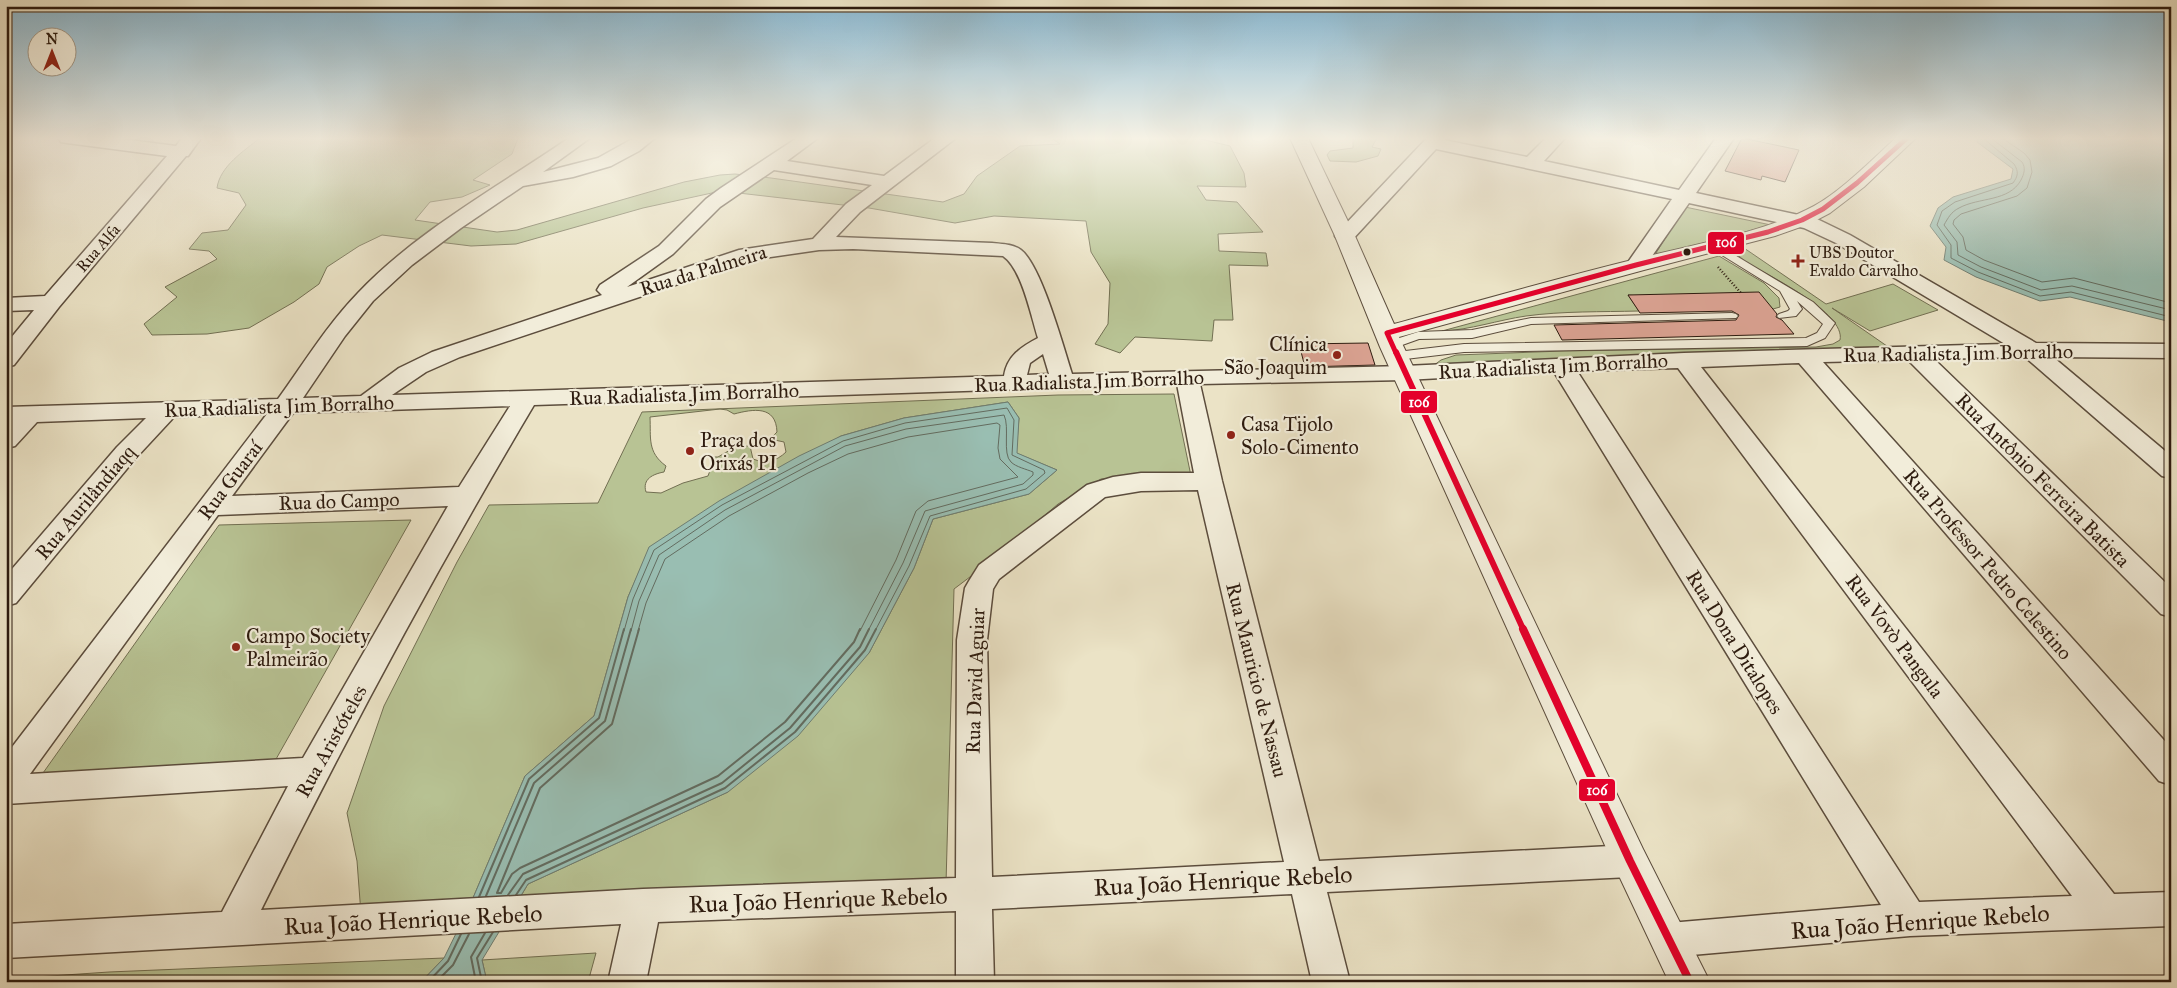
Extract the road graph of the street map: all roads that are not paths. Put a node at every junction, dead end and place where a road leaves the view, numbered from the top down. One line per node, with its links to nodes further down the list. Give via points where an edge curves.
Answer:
1 (153, 184): 19 (street, Rua Alfa)
2 (514, 184): 39 (street, Rua Guaraí, via 464,216 381,281 349,315)
3 (740, 184): 21 (street, via 714,203 666,250)
4 (869, 184): 11 (street)
5 (885, 184): 11 (street)
6 (1320, 184): 14 (street)
7 (1394, 184): 14 (street)
8 (1627, 184): 12 (street)
9 (1692, 184): 12 (street)
10 (1856, 184): 13 (street, via 1823,209)
11 (882, 186): 15 (street, via 853,208)
12 (1683, 196): 13 (street); 17 (street)
13 (1802, 220): 16 (street); 26 (street, via 1843,239)
14 (1345, 236): 25 (street)
15 (819, 244): 21 (street, Rua da Palmeira, via 746,254); 24 (street, Rua da Palmeira, via 1009,251 1022,262 1028,275)
16 (1707, 247): 17 (street); 18 (lane)
17 (1636, 265): 25 (street)
18 (1781, 287): 23 (lane, via 1796,309 1792,314); 25 (lane, via 1821,314 1828,323 1826,332 1807,342 1464,348)
19 (51, 302): 20 (street); 30 (street, Rua Alfa)
20 (6, 305)
21 (573, 311): 38 (street, Rua da Palmeira, via 424,363 393,381)
22 (1732, 316): 25 (lane, via 1531,321)
23 (1783, 316)
24 (1050, 341): 35 (street, Rua da Palmeira); 36 (street, via 1020,360 1015,369)
25 (1403, 345): 32 (street, Rua Radialista Jim Borralho); 34 (street, Rua Radialista Jim Borralho); 53 (street)
26 (2031, 350): 27 (street, Rua Radialista Jim Borralho); 28 (street, Rua Radialista Jim Borralho); 43 (street)
27 (2161, 352): 33 (street)
28 (1915, 354): 29 (street, Rua Radialista Jim Borralho); 48 (street, Rua Antônio Ferreira Batista)
29 (1805, 356): 31 (street, Rua Radialista Jim Borralho); 50 (street, Rua Professor Pedro Celestino)
30 (6, 360)
31 (1684, 360): 32 (street, Rua Radialista Jim Borralho); 58 (street, Rua Vovò Pangula)
32 (1561, 365): 59 (street, Rua Dona Ditalopes)
33 (2171, 367)
34 (1187, 378): 35 (street, Rua Radialista Jim Borralho); 44 (street, Rua Mauricio de Nassau)
35 (1063, 381): 36 (street, Rua Radialista Jim Borralho)
36 (1015, 383): 37 (street, Rua Radialista Jim Borralho)
37 (526, 399): 38 (street, Rua Radialista Jim Borralho); 45 (street, Rua Aristóteles)
38 (368, 403): 39 (street, Rua Radialista Jim Borralho)
39 (286, 406): 40 (street, Rua Radialista Jim Borralho); 46 (street, Rua Guaraí)
40 (166, 410): 41 (street, Rua Radialista Jim Borralho); 47 (street, Rua Aurilândiaqq)
41 (18, 414): 42 (street)
42 (6, 440)
43 (2171, 470)
44 (1209, 482): 54 (street, Rua Mauricio de Nassau); 55 (street, Rua David Aguiar, via 1141,482 1096,491 989,572 979,588 972,640)
45 (467, 496): 46 (street, Rua do Campo); 49 (street, Rua Aristóteles)
46 (210, 506): 51 (street, Rua Guaraí)
47 (6, 596)
48 (2171, 606)
49 (313, 771): 52 (street); 60 (street, Rua Aristóteles)
50 (2171, 771)
51 (6, 781)
52 (6, 790)
53 (1630, 860): 54 (street, Rua João Henrique Rebelo); 61 (street)
54 (1305, 877): 55 (street, Rua João Henrique Rebelo); 65 (street, Rua Mauricio de Nassau)
55 (973, 894): 56 (street, Rua João Henrique Rebelo); 64 (street, Rua David Aguiar)
56 (643, 906): 60 (street, Rua João Henrique Rebelo); 63 (street)
57 (2171, 909): 58 (street, Rua João Henrique Rebelo)
58 (2106, 912): 59 (street, Rua João Henrique Rebelo)
59 (1910, 919): 61 (street, Rua João Henrique Rebelo)
60 (232, 930): 62 (street, Rua João Henrique Rebelo)
61 (1669, 940): 66 (street)
62 (6, 941)
63 (627, 982)
64 (975, 982)
65 (1331, 982)
66 (1690, 982)

